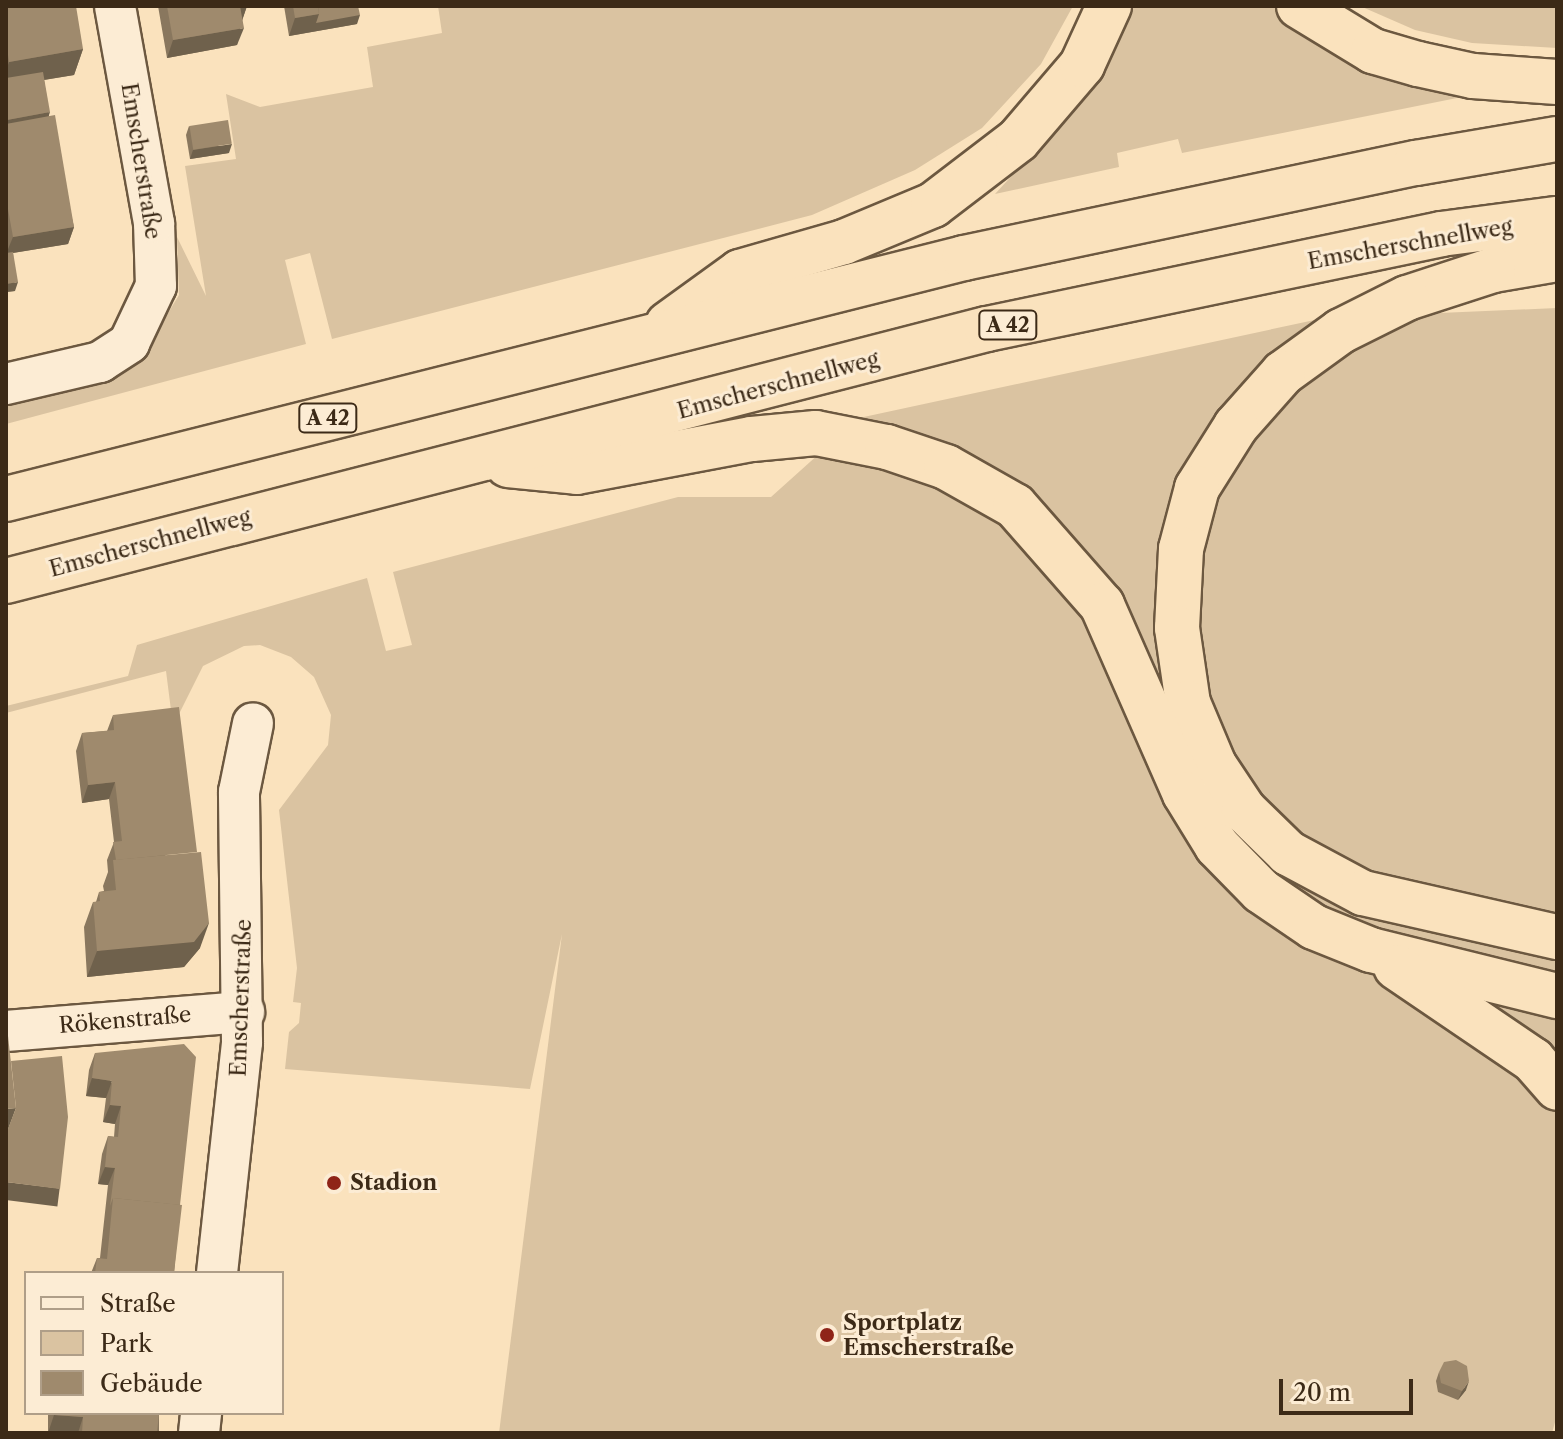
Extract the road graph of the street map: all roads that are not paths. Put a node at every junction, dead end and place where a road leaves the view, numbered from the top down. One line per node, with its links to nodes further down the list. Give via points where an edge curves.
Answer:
1 (115, 6): 9 (street, Emscherstraße, via 154,223 156,286 129,343 100,362)
2 (1109, 6): 8 (highway, via 1082,65 1018,140 933,205 844,242 740,272)
3 (1299, 6): 4 (highway, via 1373,51 1473,76)
4 (1557, 82)
5 (1557, 139): 8 (highway, A 42, via 1416,163 964,258)
6 (1557, 219): 10 (highway, Emscherschnellweg / A 42, via 1441,234 987,329 580,437)
7 (1557, 259): 15 (highway, via 1493,270 1407,298 1341,331 1283,373 1236,426 1197,488 1181,549 1177,628 1188,703 1214,765 1244,810 1288,853 1363,893)
8 (649, 338): 11 (highway, A 42)
9 (6, 384)
10 (465, 461): 12 (highway, Emscherschnellweg / A 42); 17 (highway, via 577,472 752,439 816,433 887,447 946,467 1015,506 1102,605 1185,794 1217,846 1261,891 1314,927)
11 (6, 499)
12 (6, 581)
13 (253, 723): 19 (street, Emscherstraße, via 239,792)
14 (1557, 909): 15 (highway)
15 (1501, 925): 16 (highway)
16 (1557, 937)
17 (1371, 950): 18 (highway); 21 (highway, via 1533,1060)
18 (1557, 996)
19 (244, 1012): 20 (street, Rökenstraße); 22 (street, Emscherstraße)
20 (6, 1031)
21 (1557, 1088)
22 (217, 1271)

